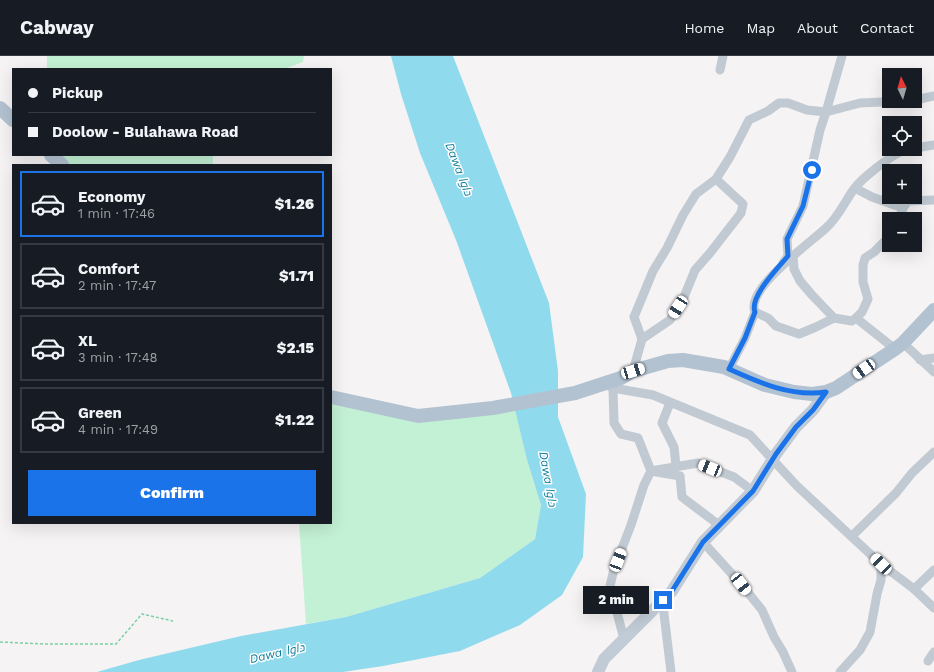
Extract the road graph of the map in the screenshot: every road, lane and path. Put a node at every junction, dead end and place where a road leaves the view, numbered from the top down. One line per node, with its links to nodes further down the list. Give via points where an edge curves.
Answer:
1 (723, 56): 3 (street)
2 (842, 56): 8 (street)
3 (720, 70)
4 (934, 96): 5 (street)
5 (922, 99)
6 (882, 102): 8 (street, via 860,103)
7 (0, 108): 9 (main road)
8 (826, 112): 15 (street, via 778,103 749,120); 22 (street, via 803,206 787,239 788,256)
9 (12, 119)
10 (934, 145): 11 (street)
11 (922, 147)
12 (52, 156): 14 (main road)
13 (894, 156): 16 (street, via 865,177)
14 (61, 164)
15 (716, 179): 27 (street, via 696,194 653,271 634,317); 27 (street, via 743,204 741,213 696,270 670,320)
16 (855, 188): 18 (street); 21 (street, via 827,228)
17 (934, 200): 18 (street, via 908,201)
18 (903, 208): 19 (street)
19 (902, 212)
20 (882, 244): 26 (street, via 864,258 863,282 868,299)
21 (793, 256): 22 (street); 25 (street, via 794,269 800,281)
22 (776, 271): 24 (street, via 757,295 753,308)
23 (934, 310): 28 (main road)
24 (755, 312): 25 (street, via 768,318 776,326 799,334); 31 (street)
25 (834, 318): 26 (street, via 852,321)
26 (856, 318): 28 (street)
27 (642, 339): 32 (street)
28 (899, 346): 30 (street); 35 (main road)
29 (934, 358): 30 (street)
30 (920, 360): 33 (street)
31 (729, 369): 32 (main road, via 676,360); 35 (main road, via 765,385 794,392)
32 (633, 371): 34 (main road)
33 (934, 372)
34 (608, 386): 36 (main road, via 493,408 418,416); 37 (street, via 653,395); 41 (street, via 614,423 621,434 638,438)
35 (826, 392): 39 (main road)
36 (332, 397)
37 (670, 403): 39 (street, via 750,435); 40 (street, via 662,423 674,447)
38 (934, 452): 44 (street)
39 (773, 459): 42 (main road); 44 (street, via 797,486)
40 (676, 466): 41 (street); 42 (street, via 698,463 734,477)
41 (651, 471): 43 (street, via 680,476 682,497); 52 (street, via 614,568 610,586)
42 (753, 491): 43 (main road)
43 (719, 525): 45 (main road)
44 (852, 536): 46 (street)
45 (703, 542): 49 (main road); 58 (street, via 762,610)
46 (881, 564): 48 (street); 59 (street, via 870,632 860,650)
47 (934, 570): 48 (street)
48 (914, 589): 50 (street)
49 (672, 591): 52 (main road); 57 (street, via 664,614)
50 (934, 608)
51 (173, 621): 53 (path, via 142,614 116,644)
52 (624, 639): 56 (main road, via 604,659)
53 (0, 642)
54 (934, 652): 55 (street)
55 (928, 661)
56 (598, 672)
57 (672, 672)
58 (792, 672)
59 (840, 672)

